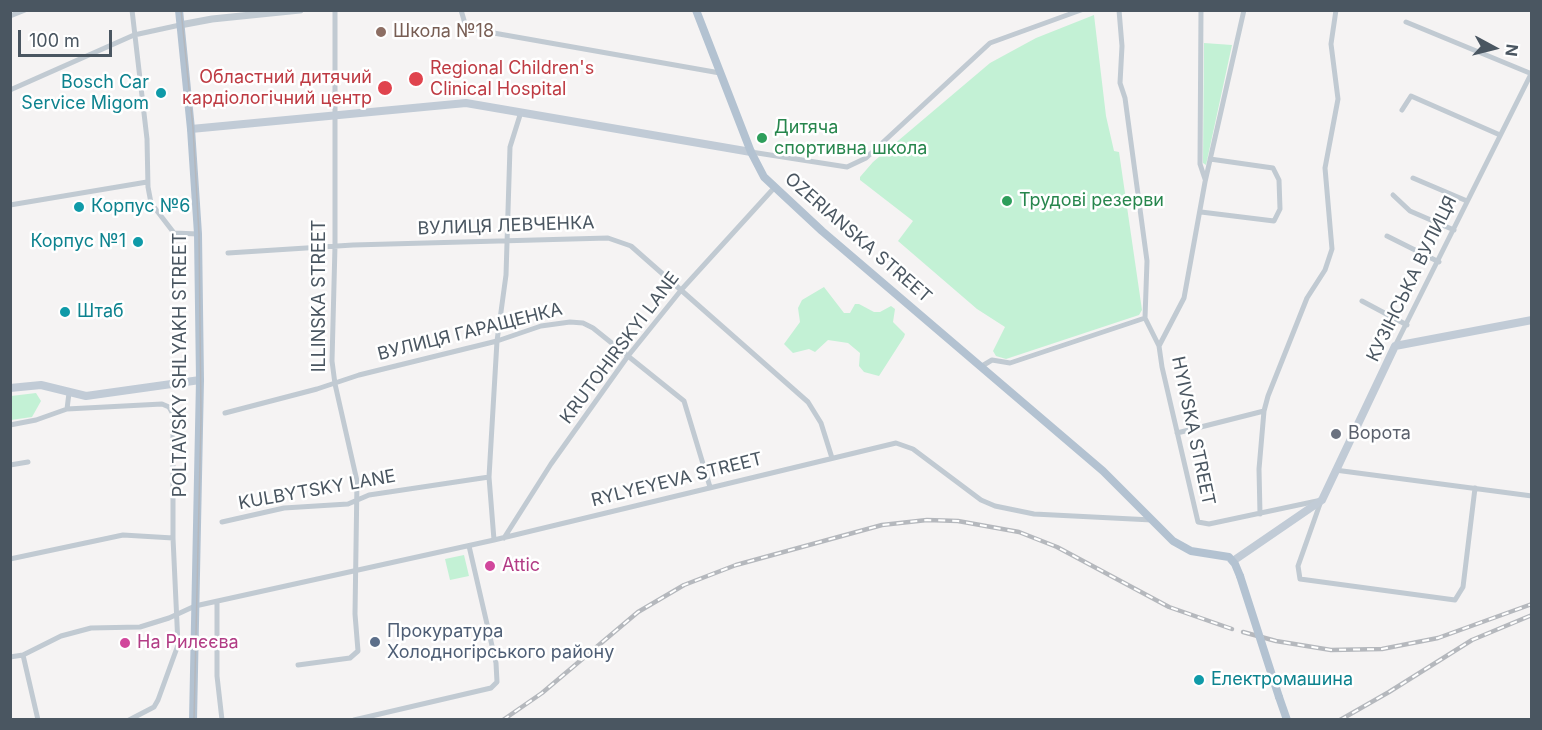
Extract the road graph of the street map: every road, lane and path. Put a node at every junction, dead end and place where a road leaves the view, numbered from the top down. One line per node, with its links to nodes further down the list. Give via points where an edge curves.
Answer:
1 (26, 10): 13 (street)
2 (132, 10): 16 (street)
3 (179, 10): 15 (main road, POLTAVSKY SHLYAKH STREET)
4 (300, 10): 15 (street)
5 (335, 10): 22 (street, ILLINSKA STREET)
6 (461, 10): 17 (street, via 466,27 471,29)
7 (696, 10): 17 (main road, OZERIANSKA STREET)
8 (1081, 10): 25 (street, via 990,43 866,158 847,167)
9 (1119, 10): 44 (street, via 1120,82 1147,261)
10 (1202, 10): 29 (street, HYIVSKA STREET, via 1200,164)
11 (1244, 10): 26 (street, HYIVSKA STREET)
12 (1336, 10): 57 (street, via 1331,44 1338,99 1326,168 1332,249 1325,270 1304,305)
13 (10, 16)
14 (1406, 22): 18 (street)
15 (180, 25): 16 (street); 23 (main road, POLTAVSKY SHLYAKH STREET)
16 (134, 35): 19 (street); 28 (street, via 147,139)
17 (720, 73): 25 (main road, OZERIANSKA STREET)
18 (1531, 73): 24 (street, КУЗІНСЬКА ВУЛИЦЯ)
19 (10, 90)
20 (1402, 110): 24 (street, via 1411,96)
21 (521, 112): 22 (main road, via 466,103); 25 (main road); 38 (street, via 510,147)
22 (336, 116): 23 (main road); 39 (street, ILLINSKA STREET)
23 (191, 129): 36 (main road, POLTAVSKY SHLYAKH STREET)
24 (1500, 135): 32 (street, КУЗІНСЬКА ВУЛИЦЯ)
25 (751, 152): 30 (main road, OZERIANSKA STREET, via 759,172)
26 (1210, 159): 29 (street, HYIVSKA STREET); 34 (street, via 1273,168 1279,180 1279,215 1274,221)
27 (1413, 178): 32 (street)
28 (147, 182): 33 (street); 36 (street, via 151,203 167,227 179,235)
29 (1205, 182): 34 (street, HYIVSKA STREET)
30 (774, 188): 42 (street, KRUTOHIRSKYI LANE); 51 (main road, OZERIANSKA STREET)
31 (1393, 195): 35 (street, via 1410,211)
32 (1467, 201): 35 (street, КУЗІНСЬКА ВУЛИЦЯ)
33 (10, 205)
34 (1201, 212): 48 (street, HYIVSKA STREET, via 1184,298)
35 (1454, 230): 41 (street, КУЗІНСЬКА ВУЛИЦЯ)
36 (198, 234): 52 (main road, POLTAVSKY SHLYAKH STREET)
37 (1387, 236): 41 (street)
38 (507, 242): 39 (street, ВУЛИЦЯ ЛЕВЧЕНКА); 42 (street, ВУЛИЦЯ ЛЕВЧЕНКА, via 608,238 631,246); 47 (street)
39 (335, 246): 40 (street, ВУЛИЦЯ ЛЕВЧЕНКА); 53 (street, ILLINSKA STREET)
40 (228, 253)
41 (1439, 262): 46 (street, КУЗІНСЬКА ВУЛИЦЯ)
42 (682, 289): 50 (street, KRUTOHIRSKYI LANE); 61 (street, ВУЛИЦЯ ЛЕВЧЕНКА, via 808,402 821,423)
43 (1362, 301): 46 (street)
44 (1145, 318): 48 (street, HYIVSKA STREET); 51 (street, via 1010,363 992,360)
45 (1532, 320): 49 (main road)
46 (1407, 325): 49 (street, КУЗІНСЬКА ВУЛИЦЯ)
47 (496, 341): 50 (street, ВУЛИЦЯ ГАРАЩЕНКА, via 541,326 583,323); 53 (street, ВУЛИЦЯ ГАРАЩЕНКА); 65 (street)
48 (1159, 346): 60 (street, HYIVSKA STREET)
49 (1395, 346): 64 (main road, КУЗІНСЬКА ВУЛИЦЯ)
50 (628, 356): 66 (street, ВУЛИЦЯ ГАРАЩЕНКА, via 684,401); 75 (street, KRUTOHIRSKYI LANE)
51 (982, 366): 72 (main road, OZERIANSKA STREET, via 1103,471)
52 (200, 380): 55 (main road, via 95,395); 82 (main road, POLTAVSKY SHLYAKH STREET)
53 (335, 384): 58 (street, ВУЛИЦЯ ГАРАЩЕНКА); 70 (street, ILLINSKA STREET, via 357,481)
54 (10, 388): 55 (main road, via 41,385)
55 (69, 393): 56 (street)
56 (67, 409): 59 (street); 74 (street, via 162,404 169,407 173,414)
57 (1264, 411): 60 (street); 71 (street)
58 (225, 414)
59 (10, 425)
60 (1177, 433): 71 (street, HYIVSKA STREET, via 1198,522 1209,524)
61 (832, 458): 66 (street, RYLYEYEVA STREET); 72 (street, RYLYEYEVA STREET, via 905,444 981,500 995,506 1034,514)
62 (28, 462): 63 (street)
63 (10, 465)
64 (1335, 470): 67 (street); 69 (main road, КУЗІНСЬКА ВУЛИЦЯ)
65 (489, 477): 70 (street, KULBYTSKY LANE, via 369,495); 76 (street)
66 (710, 487): 75 (street, RYLYEYEVA STREET)
67 (1475, 488): 68 (street); 69 (street, КУЗІНСЬКА ВУЛИЦЯ, via 1463,587 1455,600 1300,579 1298,566)
68 (1532, 496)
69 (1322, 500): 71 (street); 79 (main road)
70 (355, 501): 73 (street, KULBYTSKY LANE, via 284,508); 80 (street, ILLINSKA STREET)
71 (1260, 514)
72 (1152, 520): 79 (main road, OZERIANSKA STREET, via 1182,547)
73 (222, 522)
74 (173, 538): 78 (street, via 123,535); 83 (street)
75 (504, 538): 76 (street, RYLYEYEVA STREET)
76 (494, 540): 77 (street, RYLYEYEVA STREET)
77 (469, 546): 80 (street, RYLYEYEVA STREET); 91 (street, via 497,681 491,688)
78 (10, 560)
79 (1233, 561): 92 (main road, bridge)
80 (356, 571): 81 (street, RYLYEYEVA STREET); 86 (street, ILLINSKA STREET, via 358,651 350,658)
81 (217, 602): 82 (street, RYLYEYEVA STREET); 90 (street)
82 (196, 606): 83 (street, RYLYEYEVA STREET); 89 (main road, POLTAVSKY SHLYAKH STREET)
83 (176, 615): 84 (street, RYLYEYEVA STREET, via 140,627 91,628 61,636); 88 (street, via 178,645 158,700 154,707)
84 (23, 655): 85 (street, RYLYEYEVA STREET); 87 (street)
85 (10, 657)
86 (298, 665)
87 (38, 720)
88 (129, 720)
89 (193, 720)
90 (222, 720)
91 (354, 720)
92 (1287, 720)

